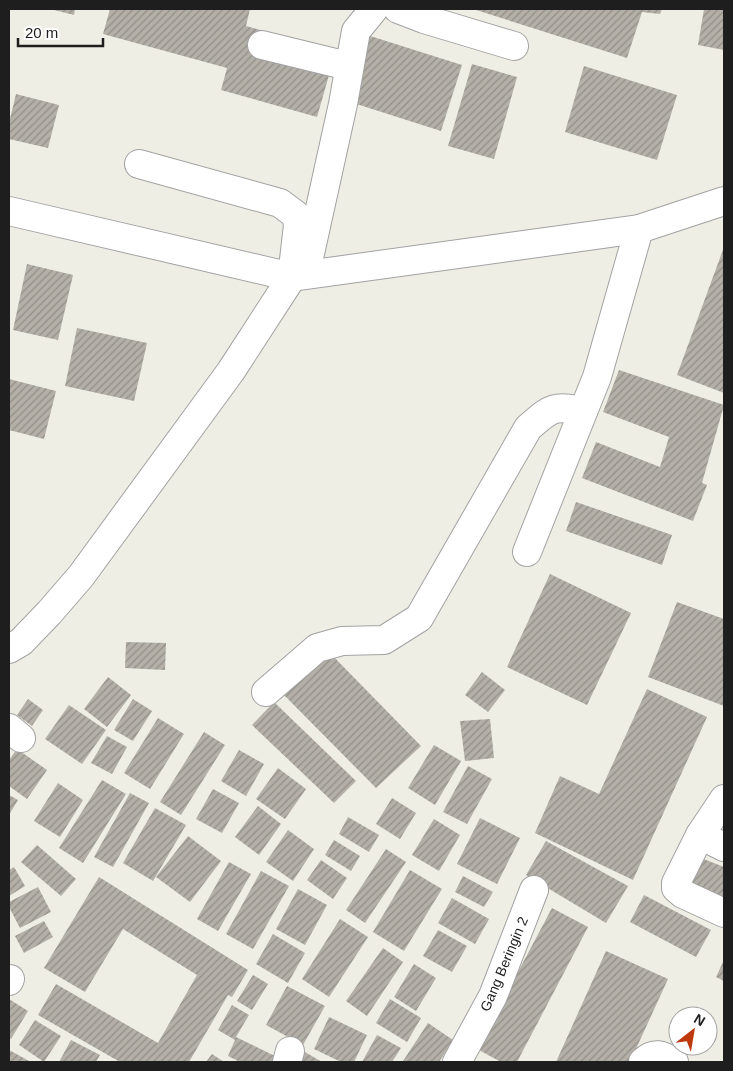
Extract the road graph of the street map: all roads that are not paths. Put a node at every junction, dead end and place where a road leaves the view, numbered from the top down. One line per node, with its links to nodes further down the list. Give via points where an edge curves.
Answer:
1 (374, 9): 5 (street, via 356,31)
2 (398, 9): 4 (street, via 424,20)
3 (262, 45): 5 (street)
4 (514, 46)
5 (348, 66): 10 (street, via 343,104)
6 (139, 164): 10 (street, via 280,203 290,209 296,215 298,225)
7 (724, 201): 9 (street)
8 (9, 211): 10 (street)
9 (639, 229): 10 (street); 11 (street, via 597,377)
10 (299, 276): 13 (street, via 81,576 21,642)
11 (583, 411): 12 (street); 14 (street, via 550,409 528,428 420,618 384,640 342,641 317,648)
12 (527, 552)
13 (9, 649)
14 (266, 692)
15 (724, 798): 16 (street)
16 (700, 835): 17 (street); 19 (street, via 676,888)
17 (724, 847)
18 (534, 890): 20 (street, Gang Beringin 2, via 493,996)
19 (724, 913)
20 (457, 1062)
21 (643, 1062): 22 (street, via 656,1054)
22 (674, 1062)

